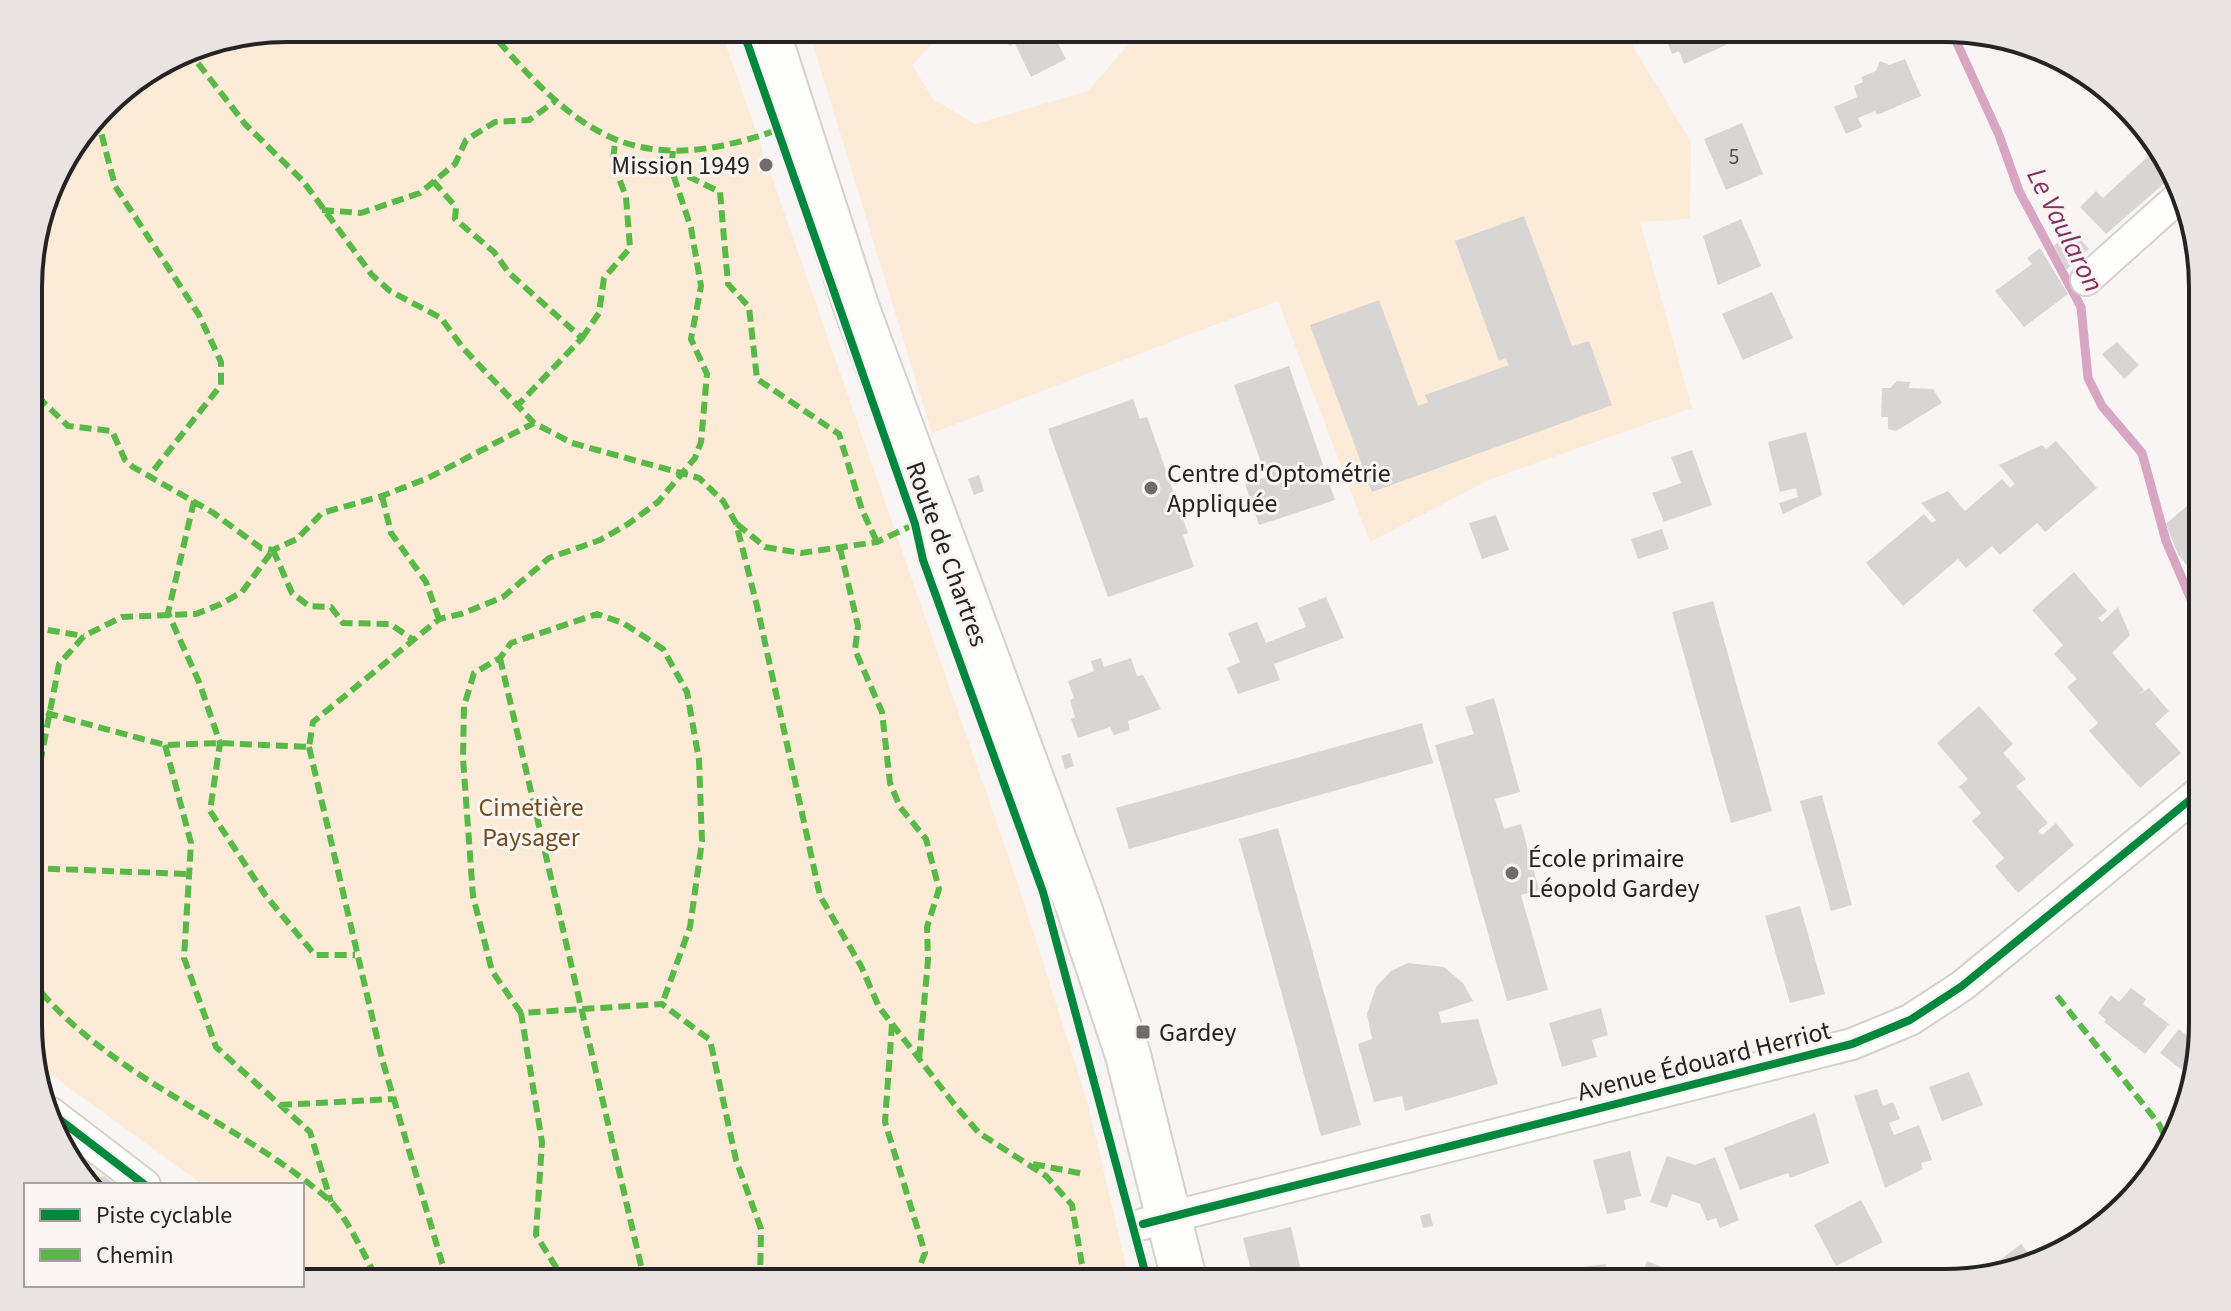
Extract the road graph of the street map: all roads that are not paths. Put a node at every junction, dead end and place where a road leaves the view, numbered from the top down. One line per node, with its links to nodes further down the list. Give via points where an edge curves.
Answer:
1 (771, 42): 7 (main road, Route de Chartres, via 857,309 1079,908 1104,986 1111,1093)
2 (2173, 202): 3 (street)
3 (2086, 280)
4 (2188, 802): 7 (street, Avenue Édouard Herriot, via 1962,986 1910,1020 1852,1044)
5 (63, 1122): 6 (street)
6 (142, 1183)
7 (1157, 1221): 8 (main road, Route de Chartres); 9 (main road, Route de Chartres)
8 (1159, 1268)
9 (1178, 1268)

